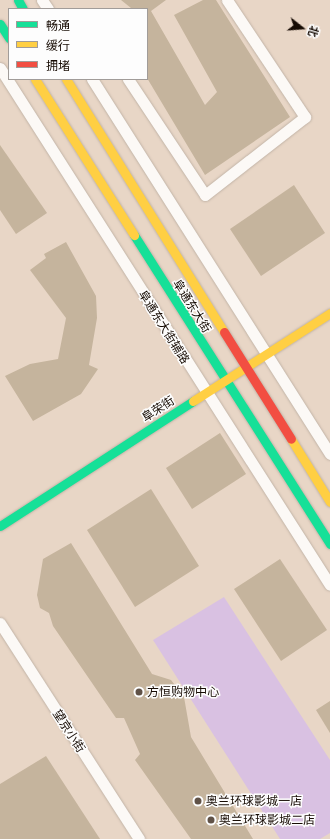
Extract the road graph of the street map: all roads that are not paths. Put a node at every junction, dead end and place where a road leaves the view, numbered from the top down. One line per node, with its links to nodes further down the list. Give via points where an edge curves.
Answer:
1 (227, 0): 8 (street, via 305,117 205,195)
2 (0, 24): 3 (main road)
3 (8, 36)
4 (0, 68): 13 (street, 阜通东大街辅路)
5 (36, 80): 12 (main road, 阜通东大街)
6 (67, 80): 11 (main road, 阜通东大街)
7 (93, 80): 10 (street)
8 (129, 80)
9 (330, 313): 10 (main road, 阜荣街)
10 (267, 354): 11 (main road, 阜荣街); 14 (street)
11 (244, 368): 12 (main road, 阜荣街); 15 (main road, 阜通东大街)
12 (225, 381): 13 (main road, 阜荣街); 17 (main road, 阜通东大街)
13 (205, 393): 16 (main road, 阜荣街); 18 (street, 阜通东大街辅路)
14 (330, 454)
15 (330, 502)
16 (0, 526)
17 (330, 544)
18 (330, 585)
19 (0, 623): 20 (street, 望京小街)
20 (139, 839)

